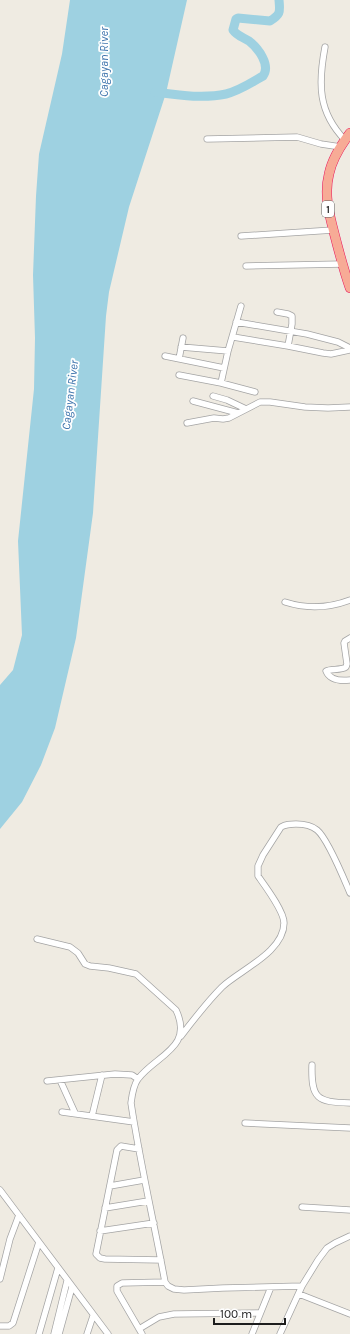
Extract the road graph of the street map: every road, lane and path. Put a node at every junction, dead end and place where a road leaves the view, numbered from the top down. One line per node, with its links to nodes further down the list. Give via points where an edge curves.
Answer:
1 (325, 47): 3 (street, via 321,70 322,99 333,127)
2 (207, 139): 3 (street, via 297,137 321,144)
3 (345, 140): 4 (highway, 1, via 330,168 327,184)
4 (333, 230): 5 (street); 6 (highway, 1)
5 (241, 236)
6 (343, 264): 7 (street); 8 (highway, 1)
7 (246, 266)
8 (350, 288)
9 (241, 306): 11 (street)
10 (277, 312): 12 (street, via 292,316)
11 (236, 322): 12 (street); 13 (street)
12 (290, 331): 15 (street); 17 (street, via 338,342)
13 (233, 337): 15 (street); 18 (street)
14 (183, 338): 16 (street)
15 (288, 346): 17 (street, via 327,353)
16 (181, 347): 18 (street); 20 (street)
17 (350, 349)
18 (228, 351): 21 (street)
19 (165, 356): 20 (street)
20 (179, 358): 21 (street)
21 (224, 368): 23 (street)
22 (179, 375): 23 (street)
23 (222, 383): 24 (street)
24 (255, 392)
25 (213, 396): 28 (street)
26 (193, 401): 29 (street)
27 (350, 407): 28 (street, via 306,407 260,402)
28 (246, 409): 29 (street)
29 (238, 413): 30 (street, via 229,418)
30 (187, 423)
31 (350, 600): 32 (street, via 302,607)
32 (285, 602)
33 (350, 638): 34 (street, via 344,641 348,664 346,667 326,672 338,681)
34 (350, 680)
35 (350, 893): 37 (street, via 330,850 316,829 300,824 281,827 263,855 257,870 283,918 282,935 259,960 205,1004)
36 (37, 939): 37 (street, via 70,947 90,966 136,974 176,1010 181,1028)
37 (180, 1037): 40 (street, via 170,1051)
38 (312, 1065): 43 (street, via 312,1086 318,1097 327,1102)
39 (102, 1075): 40 (street, via 125,1074); 42 (street); 46 (street)
40 (138, 1079): 47 (street, via 131,1103)
41 (47, 1080): 42 (street)
42 (60, 1080): 45 (street)
43 (350, 1103)
44 (62, 1112): 45 (street)
45 (75, 1113): 46 (street)
46 (92, 1116): 47 (street)
47 (134, 1122): 50 (street)
48 (245, 1124): 49 (street)
49 (350, 1128)
50 (139, 1149): 51 (street); 52 (street, via 124,1146 118,1148)
51 (144, 1180): 52 (street); 54 (street)
52 (110, 1186): 56 (street)
53 (0, 1190): 58 (street)
54 (148, 1201): 56 (street); 59 (street)
55 (302, 1207): 57 (street)
56 (105, 1208): 60 (street)
57 (350, 1210)
58 (19, 1215): 62 (street); 65 (street)
59 (154, 1223): 60 (street); 63 (street)
60 (100, 1231): 63 (street, via 96,1252 100,1258)
61 (349, 1238): 68 (street, via 327,1248)
62 (39, 1242): 64 (street); 75 (street, via 14,1323)
63 (160, 1260): 67 (street)
64 (58, 1268): 66 (street); 77 (street)
65 (0, 1279)
66 (67, 1280): 69 (street); 78 (street)
67 (164, 1282): 70 (street, via 168,1286 184,1290); 76 (street, via 122,1283 117,1286 117,1291)
68 (302, 1286): 70 (street); 71 (street)
69 (72, 1287): 74 (street); 79 (street)
70 (271, 1287): 72 (street)
71 (299, 1294): 73 (street); 83 (street)
72 (260, 1313): 76 (street, via 174,1314 159,1318); 82 (street)
73 (350, 1314)
74 (93, 1316): 80 (street); 81 (street)
75 (0, 1326)
76 (140, 1331)
77 (40, 1334)
78 (54, 1334)
79 (59, 1334)
80 (87, 1334)
81 (108, 1334)
82 (252, 1334)
83 (280, 1334)

